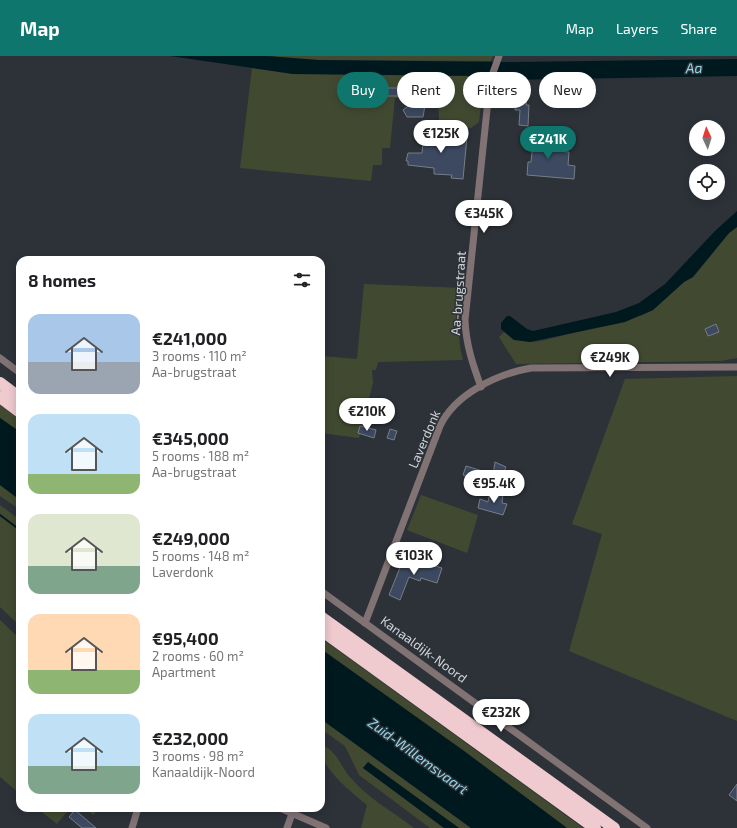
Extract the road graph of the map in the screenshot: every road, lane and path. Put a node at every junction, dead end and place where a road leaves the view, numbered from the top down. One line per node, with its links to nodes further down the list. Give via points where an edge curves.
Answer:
1 (499, 56): 6 (street, Aa-brugstraat, via 490,81 465,320 469,354)
2 (0, 358): 4 (street)
3 (737, 367): 6 (street, Laverdonk, via 531,368 508,373)
4 (16, 369)
5 (0, 383): 7 (highway)
6 (481, 387): 12 (street, Laverdonk, via 450,408 445,417)
7 (16, 395)
8 (0, 397): 9 (highway)
9 (16, 409)
10 (325, 594): 12 (street, Kanaaldijk-Noord)
11 (325, 620): 21 (highway)
12 (365, 623): 22 (street, Kanaaldijk-Noord)
13 (325, 633): 20 (highway)
14 (137, 812): 17 (street)
15 (293, 812): 18 (street)
16 (295, 812): 19 (street)
17 (132, 828)
18 (287, 828)
19 (326, 828)
20 (595, 828)
21 (614, 828)
22 (647, 828)

